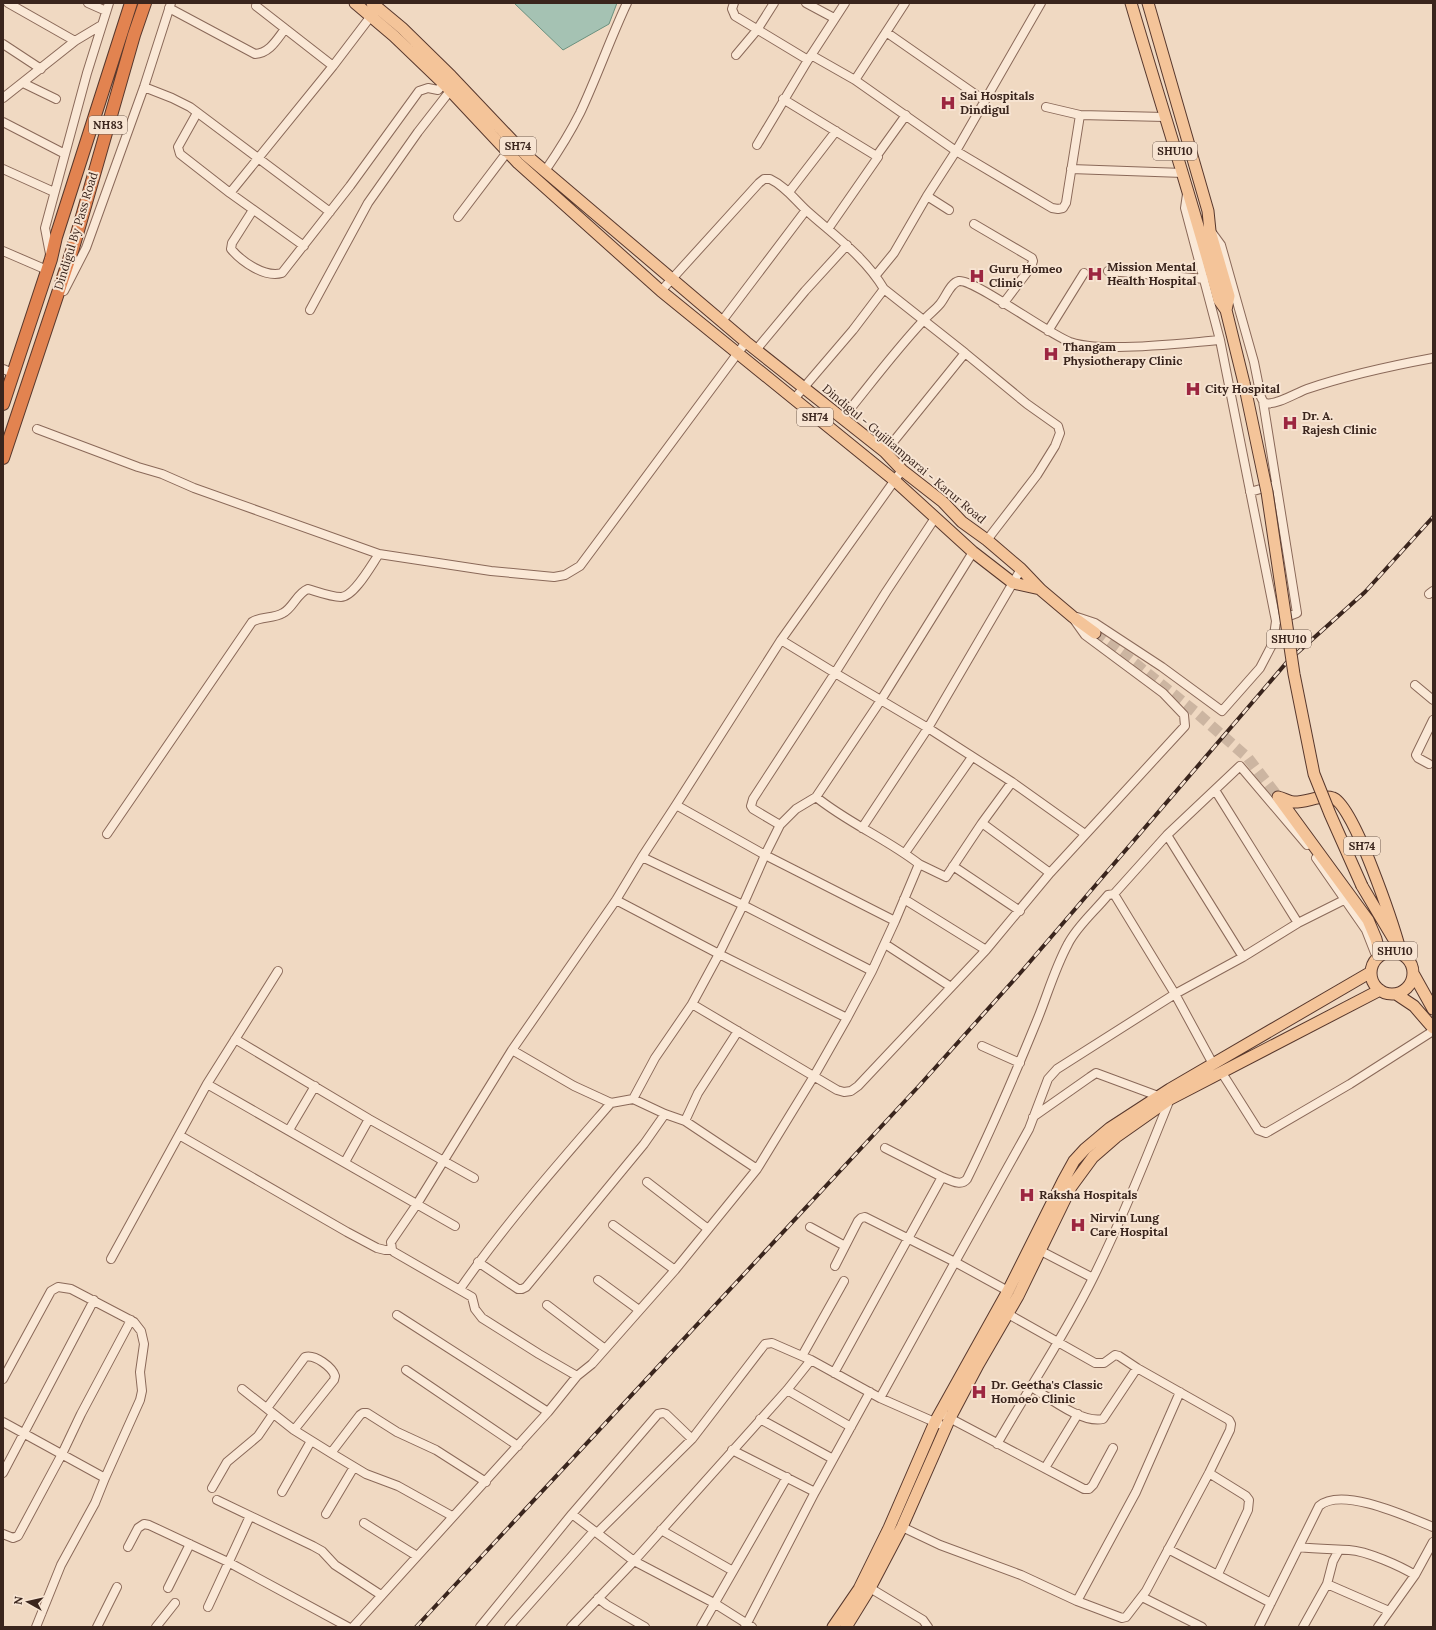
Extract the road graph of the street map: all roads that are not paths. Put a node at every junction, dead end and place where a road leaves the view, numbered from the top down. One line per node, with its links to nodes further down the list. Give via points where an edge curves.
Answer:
1 (8, 3): 25 (street)
2 (88, 3): 18 (street)
3 (131, 3): 72 (highway, Dindigul By Pass Road / NH83)
4 (146, 3): 86 (highway, Dindigul By Pass Road / NH83, via 134,35 73,248)
5 (355, 3): 19 (main road, SH74)
6 (372, 3): 33 (main road, SH74, via 402,28)
7 (627, 3): 54 (street, via 580,113)
8 (734, 3): 23 (street, via 732,8 735,16)
9 (806, 3): 20 (street)
10 (845, 3): 20 (street)
11 (905, 3): 24 (street)
12 (1041, 3): 38 (street)
13 (1131, 3): 43 (main road, SHU10)
14 (1148, 3): 68 (main road, SHU10, via 1208,211)
15 (771, 4): 23 (street)
16 (170, 5): 22 (street, via 255,54 268,50); 34 (street)
17 (256, 6): 22 (street)
18 (107, 7): 21 (street)
19 (371, 16): 29 (street); 33 (main road, SH74)
20 (834, 18): 28 (street)
21 (100, 26): 25 (street); 49 (street)
22 (285, 29): 29 (street)
23 (757, 30): 27 (street); 28 (street)
24 (886, 32): 31 (street); 38 (street)
25 (75, 41): 30 (street)
26 (3, 44): 30 (street)
27 (736, 55)
28 (809, 58): 31 (street); 37 (street)
29 (333, 66): 51 (street)
30 (41, 69): 32 (street)
31 (855, 80): 41 (street)
32 (23, 83): 35 (street); 36 (street)
33 (450, 86): 47 (main road, SH74); 54 (main road, SH74); 64 (street, via 438,90 428,88 419,91); 81 (street, via 368,204)
34 (144, 87): 40 (street, via 172,98); 86 (street, via 86,248)
35 (5, 94)
36 (56, 99)
37 (783, 99): 45 (street); 46 (street)
38 (985, 101): 48 (street)
39 (1046, 107): 42 (street)
40 (197, 113): 51 (street); 59 (street, via 180,142 178,151)
41 (906, 115): 48 (street); 50 (street)
42 (1080, 115): 43 (street); 53 (street)
43 (1164, 117): 55 (main road, SHU10)
44 (3, 122): 49 (street)
45 (836, 131): 50 (street); 58 (street)
46 (757, 145)
47 (508, 151): 65 (street); 79 (main road, SH74)
48 (956, 151): 53 (street, via 1052,208 1058,209 1063,208 1066,203); 60 (street)
49 (65, 154): 57 (street)
50 (878, 157): 67 (street)
51 (260, 158): 59 (street); 64 (street)
52 (3, 169): 57 (street)
53 (1071, 169): 55 (street)
54 (545, 171): 76 (main road, SH74)
55 (1183, 173): 56 (main road, SHU10)
56 (1188, 189): 77 (street, via 1185,208); 82 (main road, SHU10, via 1219,300)
57 (54, 192): 72 (street, via 45,228)
58 (789, 192): 62 (street); 76 (street, via 770,179 766,178 759,183)
59 (230, 193): 61 (street)
60 (927, 196): 63 (street); 75 (street, via 894,253)
61 (253, 210): 70 (street); 70 (street, via 231,246 233,252 257,270 276,275 282,273)
62 (806, 210): 67 (street); 84 (street)
63 (949, 210)
64 (330, 212): 70 (street)
65 (458, 217)
66 (974, 224): 80 (street, via 1032,258 1031,267)
67 (828, 229): 69 (street)
68 (1210, 231): 82 (main road, SHU10, via 1229,296); 96 (street, via 1221,245)
69 (847, 244): 75 (street); 89 (street)
70 (304, 246)
71 (3, 251): 72 (street)
72 (49, 265): 93 (highway, Dindigul By Pass Road / NH83)
73 (1108, 271): 77 (street)
74 (1084, 273): 85 (street)
75 (876, 275): 78 (street)
76 (673, 279): 79 (street); 84 (main road, SH74)
77 (1205, 279): 87 (street)
78 (884, 289): 83 (street); 94 (street, via 854,330)
79 (661, 291): 90 (main road, SH74)
80 (1003, 304): 83 (street, via 968,282 960,281 956,282 941,303); 85 (street)
81 (310, 310)
82 (1226, 310): 147 (main road, SHU10, bridge, via 1267,492 1294,674 1314,774 1362,886)
83 (923, 320): 91 (street); 98 (street)
84 (722, 321): 88 (main road, SH74)
85 (1048, 331): 87 (street, via 1070,342 1096,347 1153,347)
86 (44, 335): 101 (highway, Dindigul By Pass Road / NH83)
87 (1220, 340): 105 (street)
88 (746, 342): 89 (main road, Dindigul - Gujiliamparai - Karur Road / SH74); 90 (street)
89 (756, 350): 94 (main road, Dindigul - Gujiliamparai - Karur Road / SH74)
90 (738, 353): 95 (main road, SH74); 109 (street, via 580,566 565,575 491,571)
91 (965, 353): 100 (street); 107 (street, via 1058,426 1060,433 1037,475)
92 (1433, 358): 96 (street, via 1372,370 1306,389 1274,402)
93 (8, 371): 97 (highway, Dindigul By Pass Road / NH83)
94 (804, 387): 95 (street); 98 (main road, Dindigul - Gujiliamparai - Karur Road / SH74)
95 (794, 399): 103 (main road, SH74)
96 (1263, 402): 104 (street)
97 (3, 404)
98 (842, 419): 100 (main road, Dindigul - Gujiliamparai - Karur Road / SH74)
99 (37, 430): 109 (street)
100 (884, 452): 102 (main road, Dindigul - Gujiliamparai - Karur Road / SH74)
101 (3, 458)
102 (902, 470): 103 (street); 107 (main road, Dindigul - Gujiliamparai - Karur Road / SH74)
103 (894, 480): 106 (main road, Dindigul - Gujiliamparai - Karur Road / SH74); 116 (street)
104 (1276, 485): 105 (street); 114 (street, via 1297,613)
105 (1250, 492): 114 (street)
106 (935, 518): 108 (main road, Dindigul - Gujiliamparai - Karur Road / SH74); 117 (street)
107 (987, 540): 110 (main road, Dindigul - Gujiliamparai - Karur Road / SH74)
108 (973, 552): 111 (main road, Dindigul - Gujiliamparai - Karur Road / SH74); 119 (street)
109 (379, 554): 132 (street, via 361,581 347,596 341,597 308,589 301,593 284,613 252,622)
110 (1021, 569): 111 (street); 112 (main road, Dindigul - Gujiliamparai - Karur Road / SH74)
111 (1013, 583): 112 (main road, Dindigul - Gujiliamparai - Karur Road / SH74); 122 (street)
112 (1041, 590): 113 (main road, Dindigul - Gujiliamparai - Karur Road / SH74)
113 (1070, 615): 114 (street, via 1095,623 1222,711 1260,668 1273,643); 115 (main road, SH74); 133 (street, via 1085,635 1162,693 1184,716 1185,726)
114 (1276, 621)
115 (1095, 633)
116 (781, 640): 117 (street); 128 (street)
117 (835, 673): 119 (street); 130 (street, via 751,802 753,808)
118 (1415, 685): 120 (street)
119 (881, 700): 122 (street); 127 (street)
120 (1433, 700)
121 (1433, 720): 124 (street, via 1416,755)
122 (928, 728): 123 (street); 131 (street)
123 (972, 757): 125 (street); 135 (street)
124 (1429, 764)
125 (1012, 782): 129 (street); 133 (street)
126 (1214, 790): 134 (street); 144 (street, via 1240,766 1310,849); 149 (street)
127 (816, 797): 130 (street, via 796,809); 131 (street, via 834,812)
128 (676, 805): 136 (street); 137 (street)
129 (982, 823): 139 (street); 140 (street)
130 (780, 825): 136 (street)
131 (862, 828): 135 (street)
132 (107, 834)
133 (1085, 834): 140 (street)
134 (1167, 835): 141 (street); 155 (street)
135 (905, 853): 138 (street)
136 (765, 856): 145 (street); 148 (street)
137 (642, 857): 143 (street); 145 (street)
138 (919, 864): 139 (street, via 946,877); 142 (street)
139 (952, 866): 146 (street)
140 (1050, 873): 146 (street)
141 (1114, 894): 162 (street); 173 (street, via 1108,895 1068,943)
142 (904, 899): 148 (street); 151 (street)
143 (616, 900): 153 (street); 172 (street)
144 (1344, 900): 149 (street); 154 (street)
145 (743, 905): 153 (street); 157 (street)
146 (1020, 911): 151 (street)
147 (1381, 919): 152 (main road, SHU10); 154 (main road, SHU10, via 1383,929)
148 (895, 921): 150 (street)
149 (1298, 923): 155 (street)
150 (885, 944): 157 (street); 160 (street)
151 (986, 950): 160 (street)
152 (1399, 952): 154 (main road, SHU10); 154 (main road, SH74, via 1389,913 1354,825 1342,806 1331,797 1293,802 1278,797 1368,920); 159 (main road, SHU10, via 1408,958 1413,966)
153 (719, 954): 164 (street); 166 (street)
154 (1380, 955): 158 (main road, SHU10)
155 (1243, 957): 162 (street)
156 (278, 971): 170 (street)
157 (872, 972): 166 (street)
158 (1371, 972): 161 (main road, SHU10, via 1373,982); 174 (main road)
159 (1414, 976): 163 (main road, SHU10, via 1410,984); 165 (main road, SHU10)
160 (951, 987): 176 (street, via 851,1091 844,1092)
161 (1380, 990): 163 (main road); 175 (main road)
162 (1176, 994): 174 (street); 184 (street, via 1058,1069 1048,1079)
163 (1396, 994): 167 (main road, via 1414,1006)
164 (692, 1004): 169 (street); 180 (street, via 655,1058)
165 (1433, 1009)
166 (847, 1018): 176 (street)
167 (1433, 1028)
168 (1433, 1031): 175 (street, via 1266,1133 1258,1130)
169 (738, 1032): 176 (street); 186 (street, via 698,1093)
170 (235, 1039): 177 (street); 178 (street)
171 (982, 1046): 173 (street)
172 (512, 1050): 182 (street, via 574,1086); 190 (street)
173 (1020, 1063): 193 (street, via 967,1179 961,1183)
174 (1213, 1064): 179 (main road)
175 (1222, 1073): 181 (main road)
176 (814, 1076): 192 (street)
177 (207, 1084): 187 (street); 188 (street)
178 (315, 1086): 185 (street); 187 (street)
179 (1158, 1096): 184 (street, via 1096,1073); 203 (main road, via 1110,1128 1074,1161)
180 (633, 1099): 182 (street); 183 (street)
181 (1170, 1099): 203 (main road, via 1116,1137 1093,1157 1072,1186); 210 (street)
182 (611, 1103): 206 (street)
183 (665, 1114): 186 (street); 206 (street, via 644,1144 526,1287 518,1289)
184 (1033, 1117): 207 (street, via 1029,1129)
185 (369, 1119): 190 (street); 191 (street)
186 (685, 1121): 192 (street)
187 (289, 1130): 191 (street)
188 (179, 1135): 204 (street, via 347,1232 377,1248); 205 (street)
189 (885, 1148): 193 (street)
190 (444, 1161): 194 (street); 196 (street)
191 (345, 1162): 196 (street)
192 (757, 1169): 200 (street)
193 (942, 1177): 201 (street)
194 (474, 1178)
195 (647, 1182): 200 (street)
196 (417, 1204): 198 (street); 204 (street, via 391,1242)
197 (613, 1225): 209 (street)
198 (455, 1226)
199 (810, 1227): 202 (street)
200 (708, 1229): 209 (street)
201 (908, 1240): 202 (street, via 866,1218 861,1218); 207 (street); 227 (street)
202 (845, 1246): 208 (street)
203 (1035, 1248): 210 (street); 214 (main road); 218 (main road)
204 (392, 1250): 213 (street)
205 (111, 1259)
206 (478, 1262): 213 (street)
207 (955, 1262): 214 (street); 235 (street)
208 (835, 1266)
209 (675, 1270): 217 (street)
210 (1093, 1278): 221 (street)
211 (598, 1280): 217 (street)
212 (844, 1281): 223 (street)
213 (460, 1289): 228 (street, via 472,1297 475,1309 482,1318)
214 (1008, 1291): 241 (main road)
215 (94, 1300): 220 (street); 229 (street, via 71,1288 58,1287 51,1291); 245 (street)
216 (547, 1305): 222 (street)
217 (639, 1310): 222 (street)
218 (1008, 1314): 221 (street); 241 (main road)
219 (398, 1315): 237 (street)
220 (130, 1320): 253 (street); 260 (street, via 141,1331 144,1344 140,1372 142,1391)
221 (1059, 1341): 225 (street, via 1095,1363 1104,1363 1115,1355); 230 (street)
222 (605, 1349): 228 (street)
223 (802, 1356): 224 (street); 246 (street, via 772,1343 765,1344)
224 (811, 1360): 227 (street); 232 (street)
225 (1137, 1368): 234 (street); 239 (street, via 1103,1419 1096,1420)
226 (406, 1370): 249 (street)
227 (834, 1373): 233 (street)
228 (578, 1376): 237 (street)
229 (3, 1379)
230 (1030, 1386): 239 (street); 248 (street)
231 (242, 1389): 236 (street)
232 (787, 1390): 240 (street); 243 (street)
233 (870, 1392): 235 (street); 243 (street)
234 (1180, 1392): 258 (street, via 1229,1420 1231,1424); 295 (street, via 1136,1492)
235 (880, 1398): 241 (street)
236 (267, 1408): 238 (street); 244 (street, via 305,1357 315,1358 332,1371 334,1380)
237 (548, 1412): 249 (street)
238 (273, 1414): 244 (street); 262 (street, via 258,1436 227,1462)
239 (1078, 1414): 256 (street)
240 (760, 1419): 251 (street); 254 (street)
241 (943, 1420): 248 (street); 271 (main road); 312 (main road, via 858,1589)
242 (3, 1422): 245 (street)
243 (851, 1427): 254 (street)
244 (294, 1430): 247 (street)
245 (24, 1434): 253 (street); 257 (street)
246 (692, 1439): 267 (street, via 666,1414 658,1414); 274 (street)
247 (311, 1441): 252 (street); 263 (street)
248 (997, 1444): 256 (street)
249 (518, 1446): 261 (street)
250 (1113, 1448): 256 (street, via 1089,1489 1080,1488)
251 (732, 1450): 259 (street); 273 (street)
252 (331, 1453): 255 (street); 261 (street, via 360,1415 367,1413 401,1435 436,1450)
253 (62, 1454): 260 (street); 275 (street, via 18,1536 13,1538)
254 (833, 1459): 264 (street)
255 (354, 1467): 266 (street); 269 (street, via 372,1477 398,1486)
256 (1044, 1468)
257 (3, 1473)
258 (1209, 1473): 280 (street); 286 (street, via 1246,1496 1249,1504)
259 (787, 1477): 264 (street); 285 (street)
260 (105, 1478): 302 (street, via 95,1503 61,1564)
261 (486, 1482): 269 (street)
262 (212, 1488)
263 (282, 1492)
264 (815, 1492): 301 (street)
265 (217, 1500): 268 (street)
266 (326, 1514)
267 (572, 1514): 274 (street); 307 (street)
268 (250, 1516): 284 (street); 292 (street, via 318,1548 335,1565)
269 (452, 1516): 282 (street)
270 (364, 1523): 282 (street)
271 (902, 1526): 291 (main road); 295 (street, via 940,1545 1021,1575)
272 (1433, 1527): 279 (street, via 1372,1503 1330,1500 1319,1506)
273 (661, 1530): 283 (street); 285 (street)
274 (596, 1532): 283 (street); 308 (street)
275 (3, 1534)
276 (1433, 1542): 287 (street)
277 (190, 1544): 278 (street, via 144,1524 138,1528); 284 (street); 290 (street)
278 (128, 1547)
279 (1299, 1547): 281 (street); 298 (street)
280 (1168, 1549): 286 (street); 293 (street)
281 (1339, 1550): 287 (street, via 1362,1552); 288 (street)
282 (417, 1556): 292 (street)
283 (634, 1561): 294 (street); 297 (street)
284 (228, 1562): 299 (street); 305 (street)
285 (733, 1571): 297 (street)
286 (1218, 1574): 298 (street)
287 (1415, 1575): 300 (street)
288 (1327, 1584): 300 (street); 317 (street)
289 (117, 1587): 303 (street)
290 (168, 1588)
291 (870, 1588): 313 (main road); 314 (street, via 923,1620)
292 (381, 1595): 306 (street)
293 (1142, 1597): 295 (street, via 1122,1618); 315 (street)
294 (598, 1598): 309 (street); 310 (street)
295 (1077, 1601)
296 (175, 1603): 304 (street)
297 (714, 1603): 301 (street); 311 (street)
298 (1271, 1603): 316 (street)
299 (208, 1607)
300 (1389, 1611): 318 (street)
301 (748, 1626)
302 (36, 1627)
303 (97, 1627)
304 (156, 1627)
305 (348, 1627)
306 (353, 1627)
307 (480, 1627)
308 (509, 1627)
309 (571, 1627)
310 (645, 1627)
311 (701, 1627)
312 (833, 1627)
313 (846, 1627)
314 (928, 1627)
315 (1202, 1627)
316 (1259, 1627)
317 (1302, 1627)
318 (1378, 1627)

